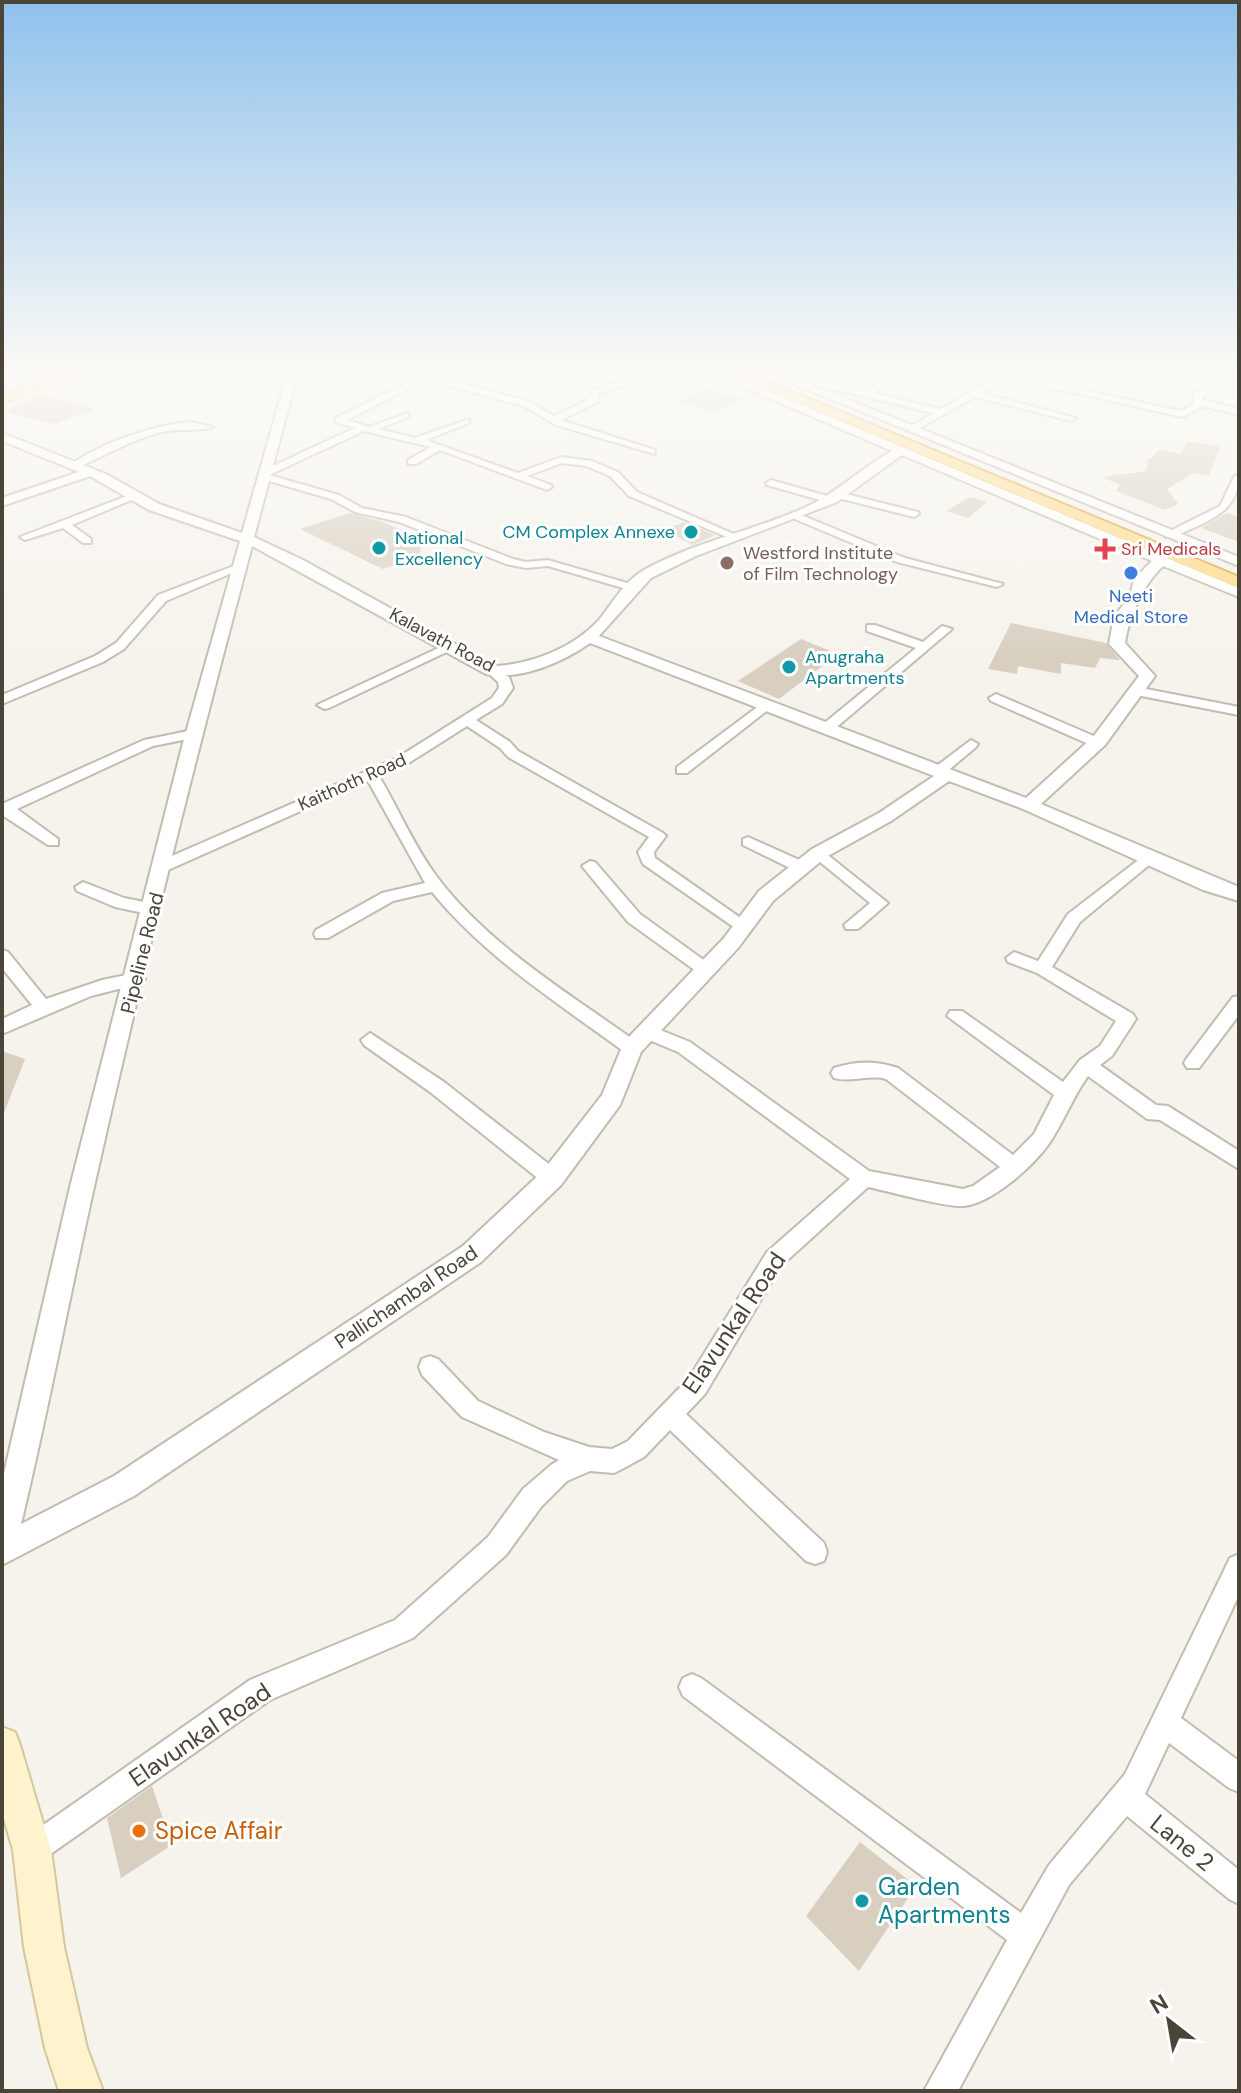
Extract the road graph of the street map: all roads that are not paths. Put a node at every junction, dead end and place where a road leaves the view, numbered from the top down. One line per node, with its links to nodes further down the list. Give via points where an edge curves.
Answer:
1 (77, 466): 11 (street, Kalavath Road)
2 (269, 466): 12 (street, Pipeline Road)
3 (285, 466): 12 (street)
4 (491, 466): 13 (street)
5 (546, 466): 13 (street)
6 (594, 466): 26 (street, via 614,474 633,494)
7 (878, 466): 18 (street, Kalavath Road)
8 (936, 466): 29 (street)
9 (969, 466): 27 (highway)
10 (1004, 466): 23 (street)
11 (91, 472): 17 (street, Kalavath Road); 19 (street)
12 (267, 474): 25 (street, Pipeline Road); 35 (street, via 510,562 548,563)
13 (518, 476): 16 (street)
14 (1239, 477): 23 (street, via 1224,508)
15 (771, 483): 18 (street)
16 (547, 487)
17 (136, 496): 22 (street); 25 (street, Kalavath Road)
18 (834, 498): 20 (street); 21 (street, Kalavath Road)
19 (2, 502)
20 (914, 514)
21 (794, 515): 26 (street, Kalavath Road); 34 (street, via 901,560)
22 (64, 524): 24 (street); 28 (street)
23 (1170, 535): 30 (street)
24 (25, 537)
25 (245, 538): 31 (street, Pipeline Road); 40 (street, Kalavath Road)
26 (738, 538): 35 (street, Kalavath Road, via 671,562)
27 (1145, 538): 32 (highway); 33 (highway)
28 (87, 541)
29 (1161, 560): 36 (street); 43 (street, via 1141,579 1137,596 1121,617 1117,644 1147,676)
30 (1239, 562)
31 (240, 567): 45 (street, via 162,598 120,646 99,659); 51 (street, Pipeline Road)
32 (1239, 571)
33 (1239, 583)
34 (997, 584)
35 (630, 587): 39 (street, Kalavath Road)
36 (1239, 593)
37 (871, 628): 41 (street)
38 (946, 629): 41 (street)
39 (588, 637): 42 (street, Kalavath Road, via 542,661 513,671); 47 (street)
40 (451, 647): 42 (street, Kalavath Road); 46 (street)
41 (926, 647): 50 (street)
42 (492, 671): 49 (street, Kaithoth Road, via 506,688)
43 (1136, 691): 48 (street); 52 (street)
44 (996, 698): 52 (street)
45 (2, 700)
46 (324, 705)
47 (764, 706): 50 (street); 54 (street)
48 (1239, 711)
49 (468, 721): 56 (street, Kaithoth Road); 70 (street, via 513,754 658,836 646,852 648,860)
50 (827, 728): 55 (street)
51 (193, 734): 58 (street, via 149,743); 63 (street, Pipeline Road)
52 (1098, 743): 57 (street)
53 (971, 744): 55 (street)
54 (682, 770)
55 (943, 773): 57 (street); 62 (street, Pallichambal Road, via 885,817)
56 (371, 774): 63 (street, Kaithoth Road); 65 (street)
57 (1029, 805): 61 (street)
58 (4, 809): 59 (street)
59 (53, 842)
60 (748, 842): 62 (street)
61 (1150, 856): 67 (street); 74 (street, via 1074,918)
62 (810, 860): 69 (street, via 880,903); 70 (street, Pallichambal Road, via 766,896)
63 (163, 866): 68 (street, Pipeline Road)
64 (590, 866): 75 (street, via 634,918)
65 (437, 886): 71 (street, via 388,897); 82 (street, via 507,956)
66 (83, 887): 68 (street)
67 (1239, 894)
68 (153, 909): 76 (street, Pipeline Road)
69 (852, 925)
70 (744, 926): 75 (street, Pallichambal Road)
71 (322, 934)
72 (2, 956): 78 (street)
73 (1014, 958): 74 (street)
74 (1043, 969): 84 (street, via 1127,1019 1106,1051)
75 (706, 970): 82 (street, Pallichambal Road)
76 (136, 979): 78 (street); 94 (street, Pipeline Road, via 82,1187)
77 (1239, 1002): 83 (street)
78 (43, 1007): 80 (street)
79 (956, 1016): 86 (street)
80 (2, 1027)
81 (370, 1040): 89 (street)
82 (640, 1040): 89 (street, Pallichambal Road, via 612,1099); 90 (street, via 684,1047)
83 (1193, 1063)
84 (1086, 1065): 86 (street); 87 (street, via 1154,1114 1161,1111)
85 (840, 1073): 88 (street, via 892,1073)
86 (1065, 1093): 88 (street, via 1041,1140)
87 (1239, 1161)
88 (1011, 1165): 90 (street, via 1000,1180 963,1198)
89 (552, 1178): 95 (street, Pallichambal Road, via 472,1254 124,1486)
90 (864, 1178): 92 (street, Elavunkal Road, via 774,1259 697,1386)
91 (430, 1367): 93 (street, via 470,1409)
92 (670, 1414): 93 (street, Elavunkal Road, via 636,1449 614,1461); 96 (street)
93 (589, 1459): 103 (street, Elavunkal Road, via 559,1473 532,1498 497,1546 404,1629 260,1690)
94 (2, 1540)
95 (2, 1550)
96 (815, 1552)
97 (1239, 1567): 99 (street)
98 (692, 1687): 105 (street)
99 (1163, 1722): 101 (street); 102 (street)
100 (2, 1745): 103 (main road)
101 (1239, 1778)
102 (1125, 1796): 104 (street, Lane 2); 105 (street, via 1059,1875)
103 (32, 1850): 106 (main road, via 44,1947)
104 (1239, 1889)
105 (1027, 1936): 107 (street)
106 (81, 2091)
107 (940, 2091)

